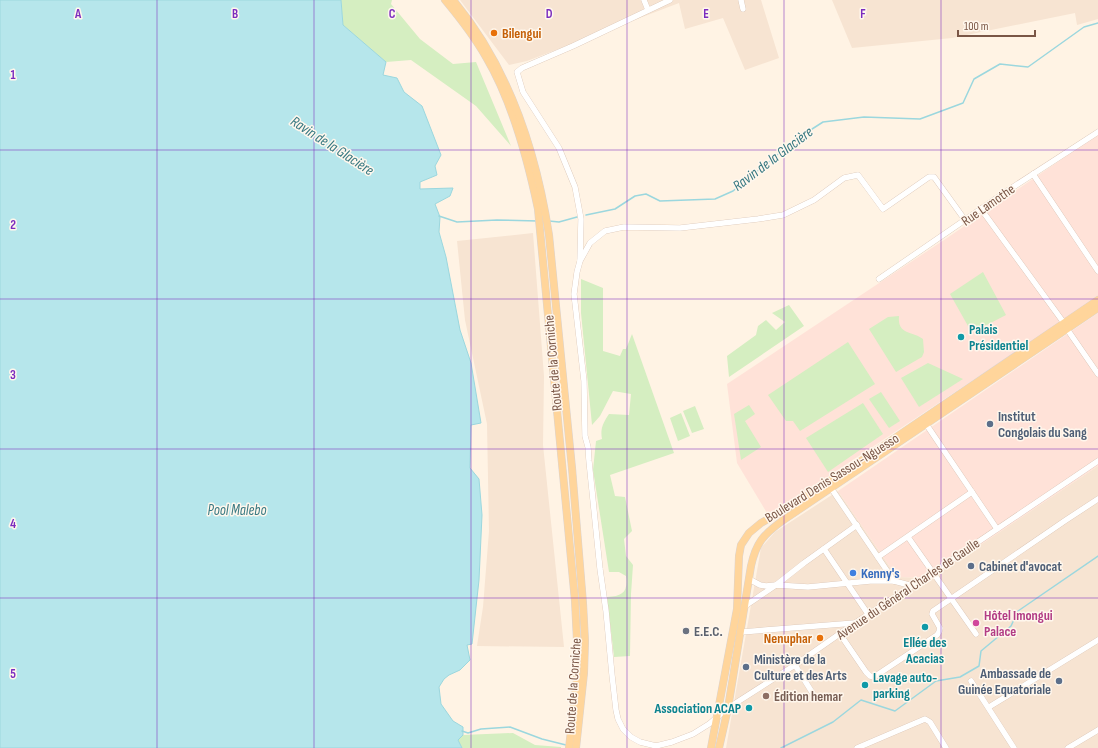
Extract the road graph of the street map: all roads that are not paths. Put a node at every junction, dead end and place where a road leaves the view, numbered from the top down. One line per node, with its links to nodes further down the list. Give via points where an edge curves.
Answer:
1 (445, 0): 8 (main road, Route de la Corniche, via 474,36)
2 (453, 0): 8 (main road, Route de la Corniche, via 485,43)
3 (644, 0): 7 (street)
4 (670, 0): 7 (street)
5 (740, 0): 6 (street)
6 (743, 8)
7 (648, 10): 13 (street, via 517,72 523,92 558,148 575,187 581,219)
8 (506, 90): 51 (main road, Route de la Corniche, via 533,185 541,232 575,601 576,678); 52 (main road, Route de la Corniche, via 526,136 543,200 549,235 572,468 585,640)
9 (1098, 132): 10 (street, Rue Lamothe)
10 (1033, 174): 11 (street, Rue Lamothe); 14 (street)
11 (981, 209): 12 (street, Rue Lamothe); 18 (street)
12 (965, 220): 13 (street, via 934,177 929,177 883,209 858,175 844,178 814,200 783,215 680,228 624,227 605,231 590,243); 15 (street, Rue Lamothe)
13 (580, 262): 49 (street, Avenue du Général Charles de Gaulle, via 574,294 584,381 585,436 618,719 623,729 632,737 656,746 693,734)
14 (1098, 271)
15 (879, 279)
16 (1098, 300): 18 (main road, Boulevard Denis Sassou-Nguesso)
17 (1098, 308): 18 (main road, Boulevard Denis Sassou-Nguesso)
18 (1065, 326): 19 (street); 20 (main road, Boulevard Denis Sassou-Nguesso)
19 (1098, 374)
20 (924, 422): 22 (main road, Boulevard Denis Sassou-Nguesso); 23 (street); 49 (main road, Boulevard Denis Sassou-Nguesso, via 761,523 745,538 739,556 737,609)
21 (1098, 461): 26 (street, Avenue du Général Charles de Gaulle)
22 (831, 488): 25 (street); 31 (main road, Boulevard Denis Sassou-Nguesso, via 764,535 757,544)
23 (972, 492): 26 (street); 27 (street)
24 (1098, 500): 36 (street)
25 (857, 525): 28 (street); 29 (street)
26 (997, 529): 30 (street, Avenue du Général Charles de Gaulle)
27 (908, 537): 29 (street); 30 (street)
28 (824, 549): 33 (street); 34 (street)
29 (878, 557): 32 (street)
30 (932, 573): 35 (street, Avenue du Général Charles de Gaulle); 36 (street)
31 (749, 579): 34 (street, via 760,585); 37 (main road, Boulevard Denis Sassou-Nguesso)
32 (894, 581): 33 (street); 35 (street)
33 (847, 583): 34 (street, via 808,587); 38 (street)
34 (776, 585): 37 (street)
35 (913, 586): 38 (street, Avenue du Général Charles de Gaulle)
36 (951, 599): 41 (street, via 932,613 940,628 937,635 874,677 866,672); 42 (street)
37 (745, 606): 40 (main road, Boulevard Denis Sassou-Nguesso)
38 (868, 614): 39 (street, Avenue du Général Charles de Gaulle)
39 (855, 623): 40 (street); 41 (street, Avenue du Général Charles de Gaulle)
40 (741, 632): 48 (main road, Boulevard Denis Sassou-Nguesso)
41 (840, 634): 44 (street, Avenue du Général Charles de Gaulle)
42 (976, 634)
43 (1098, 640): 47 (street)
44 (795, 665): 46 (street); 48 (street, Avenue du Général Charles de Gaulle)
45 (971, 681): 47 (street)
46 (815, 697)
47 (989, 707): 57 (street)
48 (728, 708): 49 (street, Avenue du Général Charles de Gaulle); 54 (main road, Boulevard Denis Sassou-Nguesso)
49 (718, 716): 53 (main road, Boulevard Denis Sassou-Nguesso)
50 (1098, 730): 58 (street)
51 (569, 748)
52 (576, 748)
53 (711, 748)
54 (720, 748)
55 (857, 748): 56 (street, via 925,719 930,722)
56 (946, 748)
57 (1014, 748)
58 (1068, 748)

